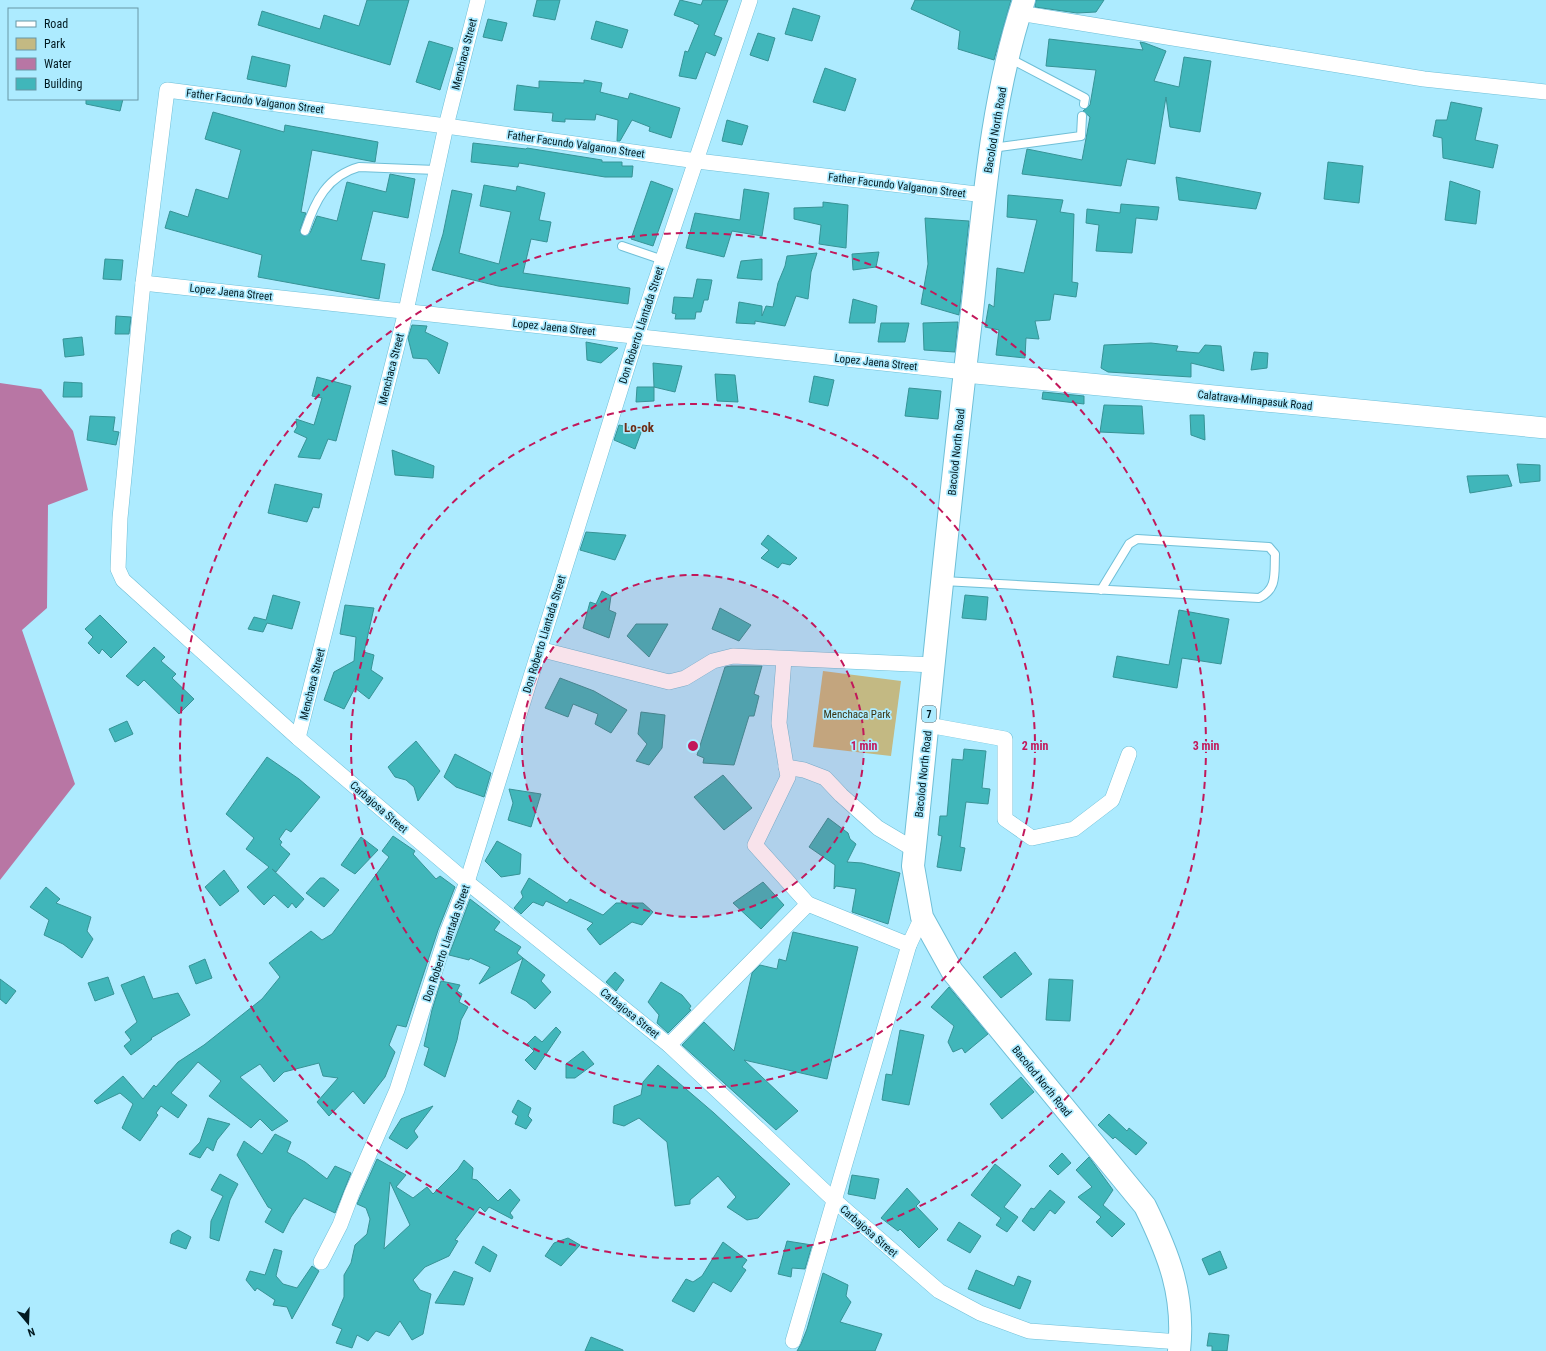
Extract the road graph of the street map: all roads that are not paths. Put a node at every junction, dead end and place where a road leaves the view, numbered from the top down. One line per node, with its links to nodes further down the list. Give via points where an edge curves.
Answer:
1 (478, 0): 8 (street, Menchaca Street)
2 (750, 0): 10 (street, Don Roberto Llantada Street)
3 (1022, 7): 4 (highway, Bacolod North Road / 7); 5 (street, via 1424,79)
4 (1008, 58): 6 (lane, via 1085,98); 9 (highway, Bacolod North Road / 7)
5 (1546, 92)
6 (1084, 104)
7 (1082, 116): 9 (lane, via 1081,136)
8 (446, 126): 10 (street, Father Facundo Valganon Street); 11 (street, Menchaca Street); 16 (street, Father Facundo Valganon Street, via 167,90)
9 (990, 148): 12 (highway, Bacolod North Road / 7)
10 (697, 161): 12 (street, Father Facundo Valganon Street); 15 (street, Don Roberto Llantada Street)
11 (436, 170): 13 (lane, via 359,167 349,170 336,177 314,205); 17 (street, Menchaca Street)
12 (985, 195): 19 (highway, Bacolod North Road / 7)
13 (305, 231)
14 (622, 246): 15 (lane)
15 (663, 260): 18 (street, Don Roberto Llantada Street)
16 (142, 283): 17 (street, Lopez Jaena Street); 27 (street, Carbajosa Street, via 120,518 118,569 123,580)
17 (406, 311): 18 (street, Lopez Jaena Street); 27 (street, Menchaca Street)
18 (637, 336): 19 (street, Lopez Jaena Street); 23 (street, Don Roberto Llantada Street)
19 (964, 372): 20 (main road, Calatrava-Minapasuk Road); 21 (highway, Bacolod North Road / 7)
20 (1546, 428)
21 (943, 581): 22 (lane); 25 (highway, Bacolod North Road / 7)
22 (1101, 590): 22 (lane, via 1259,598 1269,594 1273,587 1275,554 1269,547 1136,539 1129,544)
23 (539, 649): 24 (street, via 669,682 685,678 714,661 733,656); 31 (street, Don Roberto Llantada Street)
24 (784, 659): 25 (street); 29 (street, via 778,723)
25 (934, 665): 26 (highway, Bacolod North Road / 7)
26 (928, 725): 28 (street, via 1005,740 1005,819 1032,838 1074,829 1112,800); 30 (highway, Bacolod North Road / 7)
27 (298, 738): 31 (street, Carbajosa Street)
28 (1129, 754)
29 (786, 767): 30 (street, via 825,778 878,828); 32 (street, via 788,777 755,845)
30 (915, 850): 33 (highway, Bacolod North Road / 7, via 913,866)
31 (467, 882): 35 (street, Carbajosa Street); 37 (street, Don Roberto Llantada Street, via 447,933 397,1090 340,1225)
32 (808, 904): 34 (street); 35 (street)
33 (922, 917): 34 (street); 39 (highway, Bacolod North Road / 7, via 952,971 1145,1206 1165,1246 1178,1295)
34 (909, 945): 36 (street)
35 (669, 1045): 36 (street, Carbajosa Street)
36 (834, 1200): 38 (street); 39 (street, Carbajosa Street, via 938,1291 980,1314 1029,1331)
37 (321, 1262)
38 (793, 1341)
39 (1179, 1346)

